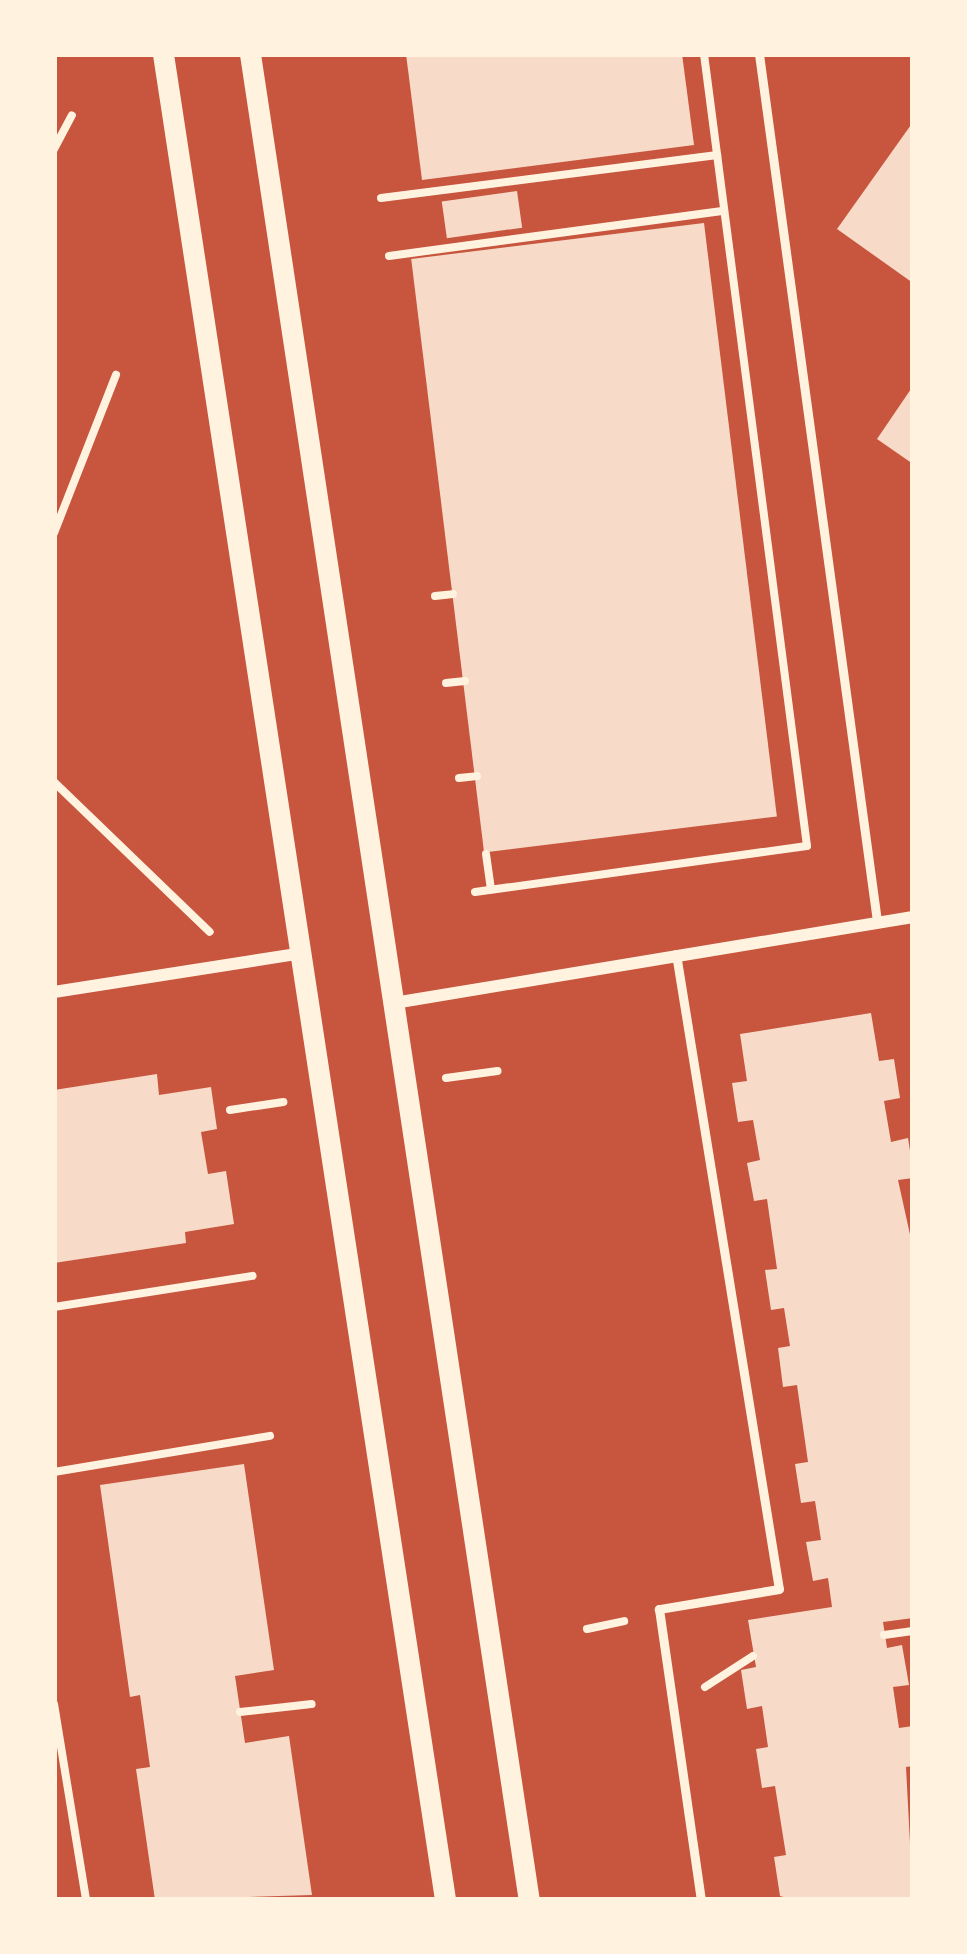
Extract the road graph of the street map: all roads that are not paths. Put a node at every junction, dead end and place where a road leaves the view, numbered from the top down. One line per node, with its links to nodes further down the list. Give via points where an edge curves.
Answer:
1 (163, 54): 6 (street)
2 (250, 54): 9 (street)
3 (759, 54): 5 (lane)
4 (913, 917): 5 (street)
5 (878, 921): 7 (street)
6 (302, 953): 8 (street); 10 (street)
7 (676, 954): 9 (street); 12 (lane, via 779,1589 658,1609)
8 (54, 992)
9 (394, 1003): 11 (street)
10 (446, 1900)
11 (529, 1900)
12 (701, 1900)

